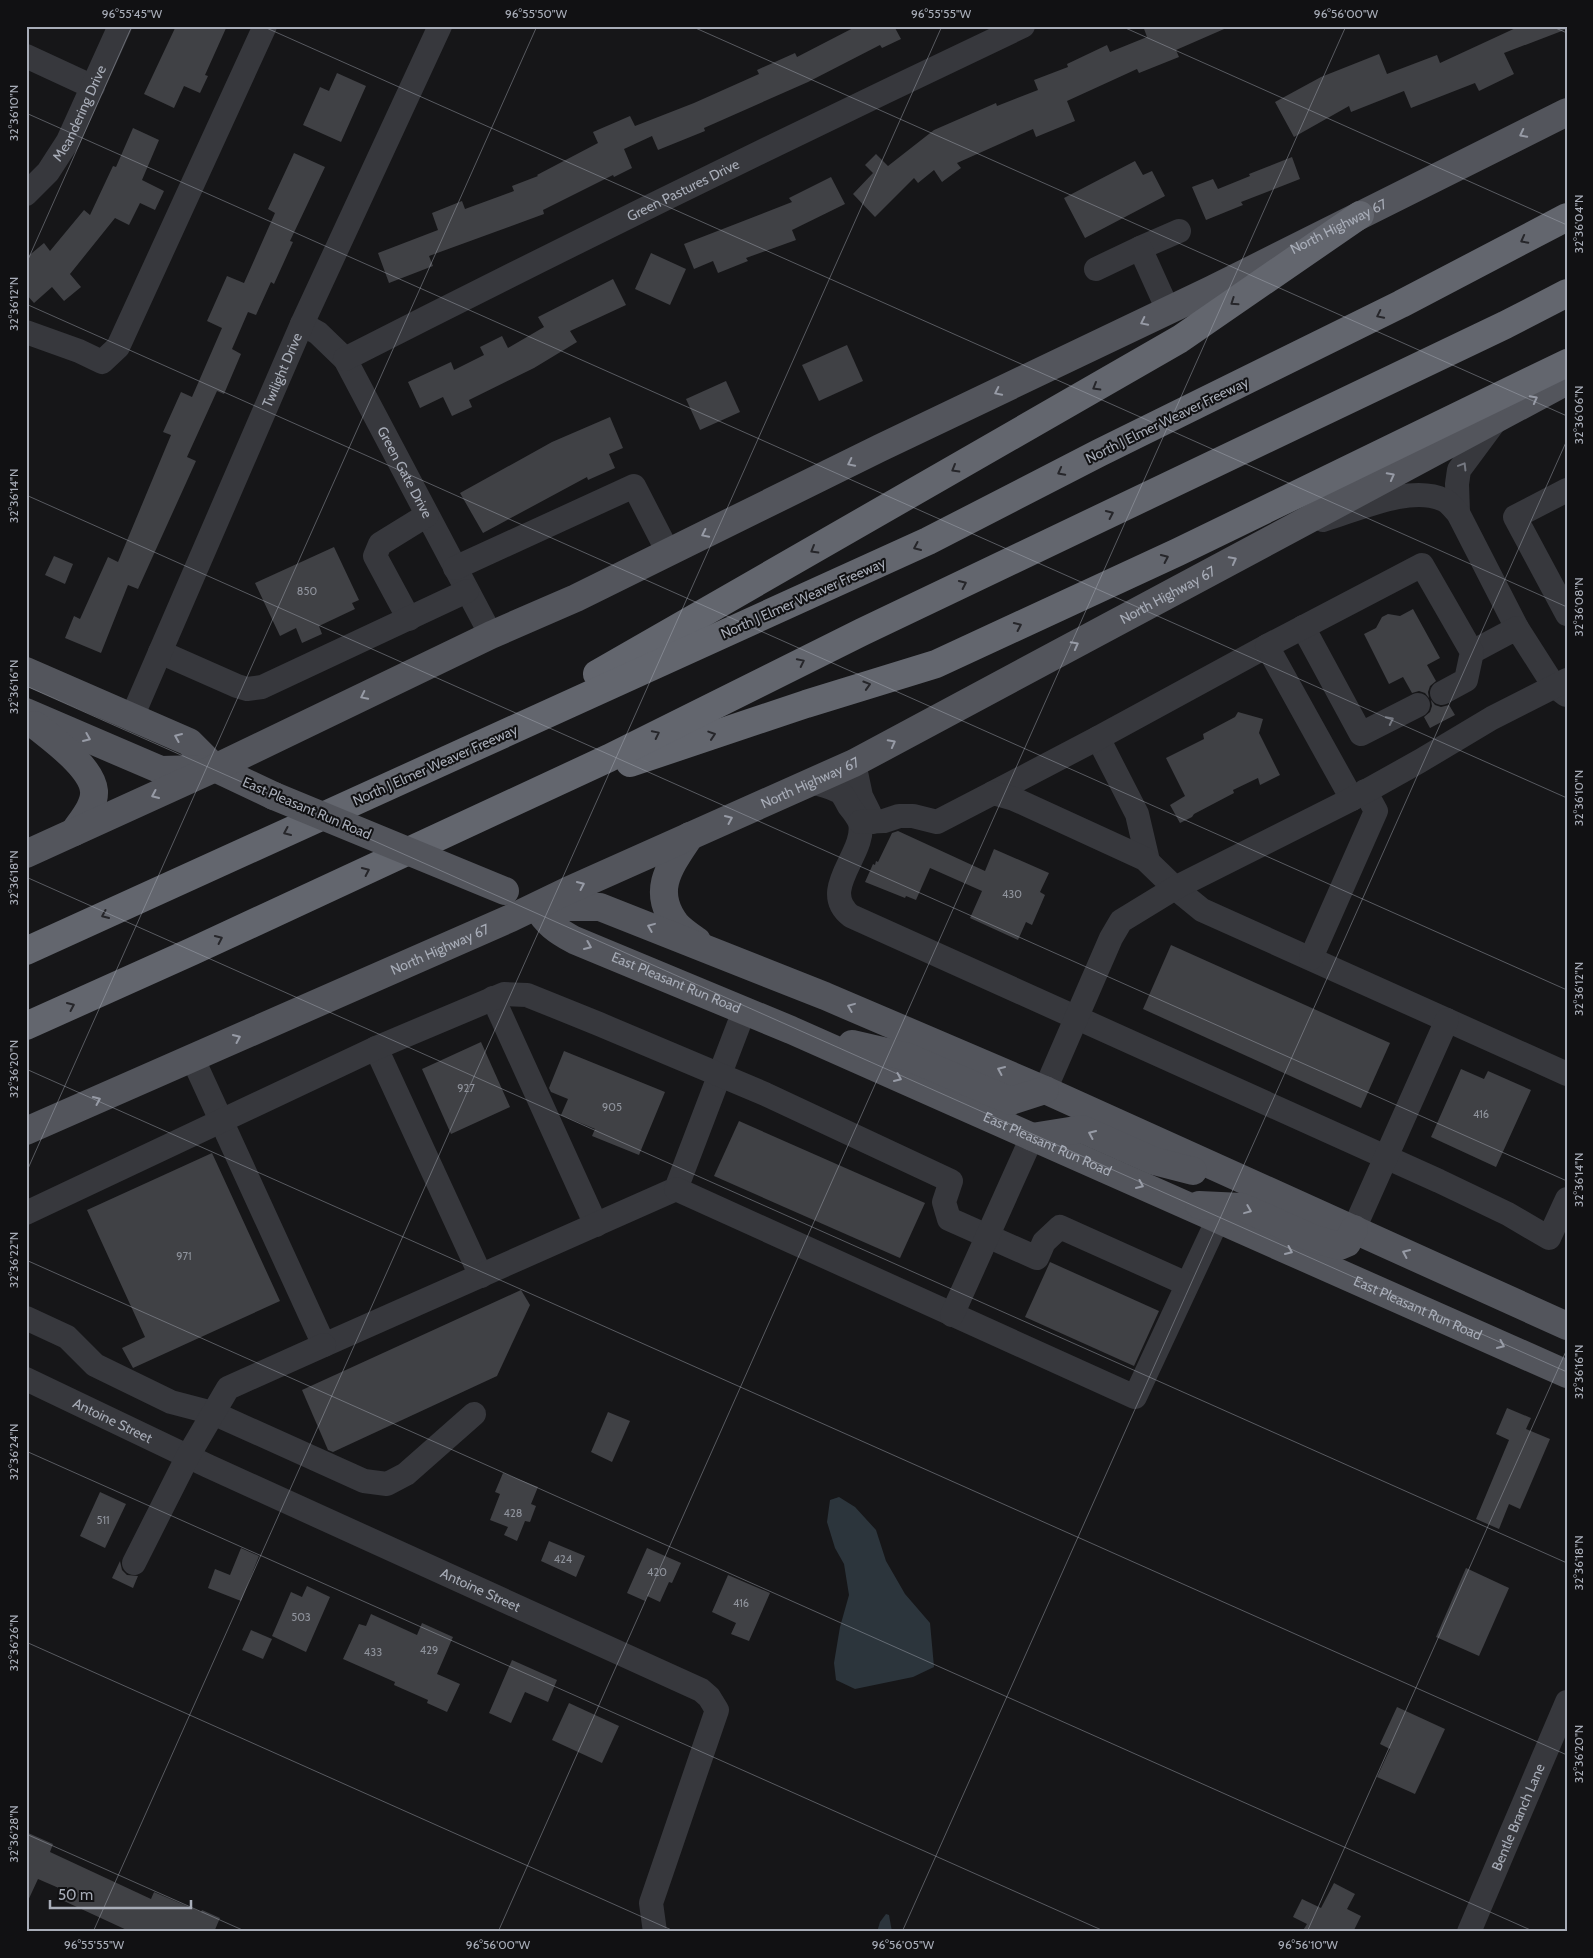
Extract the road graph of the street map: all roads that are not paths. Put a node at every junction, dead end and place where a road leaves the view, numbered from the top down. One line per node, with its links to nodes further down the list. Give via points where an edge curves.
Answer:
1 (120, 26): 6 (street, Meandering Drive)
2 (265, 26): 17 (street, via 118,347 102,362)
3 (440, 26): 16 (street, Twilight Drive)
4 (1023, 26): 18 (street, Green Pastures Drive, via 531,264)
5 (26, 56): 6 (street)
6 (92, 87): 8 (street, Meandering Drive, via 68,141 48,172)
7 (1567, 112): 9 (main road, North Highway 67, one-way to 9)
8 (26, 194)
9 (1360, 215): 15 (main road, North Highway 67); 45 (highway, one-way to 45, via 1180,339)
10 (1567, 217): 45 (highway, North J Elmer Weaver Freeway, one-way to 45, via 1402,304 1098,453 928,542)
11 (1179, 231): 12 (street)
12 (1140, 248): 13 (street); 15 (street)
13 (1096, 269)
14 (1567, 294): 51 (highway, one-way to 14)
15 (1168, 310): 26 (main road, North Highway 67, one-way to 26)
16 (302, 324): 18 (street, Green Gate Drive, via 318,332); 35 (street, Twilight Drive)
17 (26, 332)
18 (344, 359): 24 (street, Green Gate Drive)
19 (1567, 363): 51 (highway, one-way to 19, via 936,664 1178,552)
20 (1567, 381): 21 (main road, North Highway 67, one-way to 20)
21 (1496, 419): 23 (street, one-way to 21, via 1459,470); 25 (main road, North Highway 67, one-way to 21)
22 (1567, 490): 29 (street, via 1515,517)
23 (1458, 513): 25 (street, via 1445,500 1427,494 1407,494); 32 (street)
24 (427, 515): 27 (street, Green Gate Drive); 30 (street, via 380,544 375,556)
25 (1286, 532): 46 (main road, North Highway 67, one-way to 25)
26 (668, 552): 27 (street, via 634,486); 33 (main road, North Highway 67)
27 (455, 568): 28 (street, Green Gate Drive)
28 (467, 591): 30 (street); 33 (street, Green Gate Drive)
29 (1567, 614)
30 (410, 619): 35 (street, via 262,687 247,689)
31 (1303, 627): 34 (street); 36 (street, via 1422,565); 40 (street, one-way to 40, via 1361,734)
32 (1517, 628): 36 (street); 38 (street)
33 (491, 636): 47 (main road, North Highway 67, one-way to 47)
34 (1267, 646): 44 (street); 50 (street)
35 (160, 652): 42 (street, Twilight Drive)
36 (1472, 652): 39 (street, via 1466,680)
37 (26, 672): 42 (main road, East Pleasant Run Road)
38 (1562, 687): 50 (street, via 1492,718)
39 (1442, 693)
40 (1418, 705)
41 (26, 712): 47 (main road, East Pleasant Run Road, one-way to 47, via 161,770)
42 (132, 717): 47 (main road, East Pleasant Run Road, one-way to 42, via 189,742)
43 (26, 718): 53 (main road, via 84,767 90,780 94,790 89,811)
44 (1098, 738): 49 (street); 56 (street, via 1137,814)
45 (443, 761): 60 (highway, North J Elmer Weaver Freeway, one-way to 60)
46 (854, 763): 48 (main road, North Highway 67); 52 (street, via 861,796)
47 (215, 768): 53 (main road, North Highway 67, one-way to 53); 58 (main road, East Pleasant Run Road, bridge)
48 (812, 782): 52 (street, via 840,792); 54 (main road, North Highway 67, one-way to 48)
49 (993, 793): 52 (street, via 937,822 899,816); 56 (street, via 1014,799)
50 (1358, 795): 57 (street); 61 (street, via 1376,811)
51 (517, 800): 66 (highway, one-way to 51)
52 (872, 824): 64 (street, via 860,838 841,884 840,903 845,912)
53 (74, 832): 55 (main road, North Highway 67)
54 (690, 836): 58 (main road, North Highway 67, one-way to 54); 59 (main road, via 664,880 665,904 676,924)
55 (26, 854)
56 (1148, 861): 57 (street)
57 (1175, 888): 61 (street, via 1202,910); 64 (street, via 1121,921)
58 (537, 906): 59 (main road, East Pleasant Run Road, one-way to 58, via 600,906); 63 (main road, East Pleasant Run Road, one-way to 63, via 545,920 558,932); 69 (main road, North Highway 67, one-way to 58)
59 (706, 949): 72 (main road, East Pleasant Run Road, one-way to 59)
60 (26, 951)
61 (1311, 958): 65 (street)
62 (493, 998): 68 (street); 71 (street, via 504,994 527,995); 83 (street)
63 (744, 1010): 67 (main road, East Pleasant Run Road); 71 (street)
64 (1075, 1019): 72 (street); 76 (street)
65 (1447, 1020): 70 (street); 76 (street)
66 (26, 1026)
67 (791, 1030): 72 (main road, via 908,1057 1011,1101); 75 (main road, East Pleasant Run Road, one-way to 75)
68 (376, 1048): 73 (street); 86 (street)
69 (192, 1058): 73 (street); 74 (main road, North Highway 67, one-way to 69)
70 (1567, 1074)
71 (720, 1075): 77 (street); 85 (street, via 951,1181 944,1202 949,1219)
72 (1045, 1090): 78 (main road, East Pleasant Run Road)
73 (221, 1120): 81 (street); 91 (street)
74 (26, 1131)
75 (1032, 1136): 78 (main road, one-way to 75, via 1154,1161 1082,1129); 80 (main road, East Pleasant Run Road, one-way to 80); 85 (street)
76 (1386, 1158): 79 (street, via 1508,1214 1550,1238); 84 (street)
77 (676, 1189): 83 (street); 88 (street)
78 (1271, 1192): 84 (main road, East Pleasant Run Road)
79 (1567, 1199)
80 (1183, 1204): 82 (main road, East Pleasant Run Road); 84 (main road, one-way to 84, via 1242,1207 1314,1239 1340,1246 1347,1243)
81 (26, 1213)
82 (1218, 1219): 87 (street); 92 (main road, East Pleasant Run Road, one-way to 92)
83 (596, 1225): 86 (street)
84 (1354, 1229): 90 (main road, East Pleasant Run Road, one-way to 84)
85 (987, 1236): 87 (street, via 1037,1258 1044,1242 1060,1227); 88 (street)
86 (481, 1276): 91 (street)
87 (1188, 1284): 88 (street, via 1135,1398)
88 (952, 1315)
89 (26, 1318): 94 (street, via 67,1337 95,1364 170,1402)
90 (1567, 1326)
91 (324, 1345): 94 (street, via 228,1388)
92 (1567, 1374)
93 (26, 1380): 96 (street, Antoine Street)
94 (213, 1413): 95 (street, via 364,1481 387,1484 406,1474); 96 (street)
95 (474, 1414)
96 (188, 1456): 97 (street); 99 (street, Antoine Street, via 701,1690 709,1697 717,1710 651,1903)
97 (134, 1564)
98 (1567, 1702): 100 (street, Bentle Branch Lane)
99 (656, 1932)
100 (1469, 1932)

